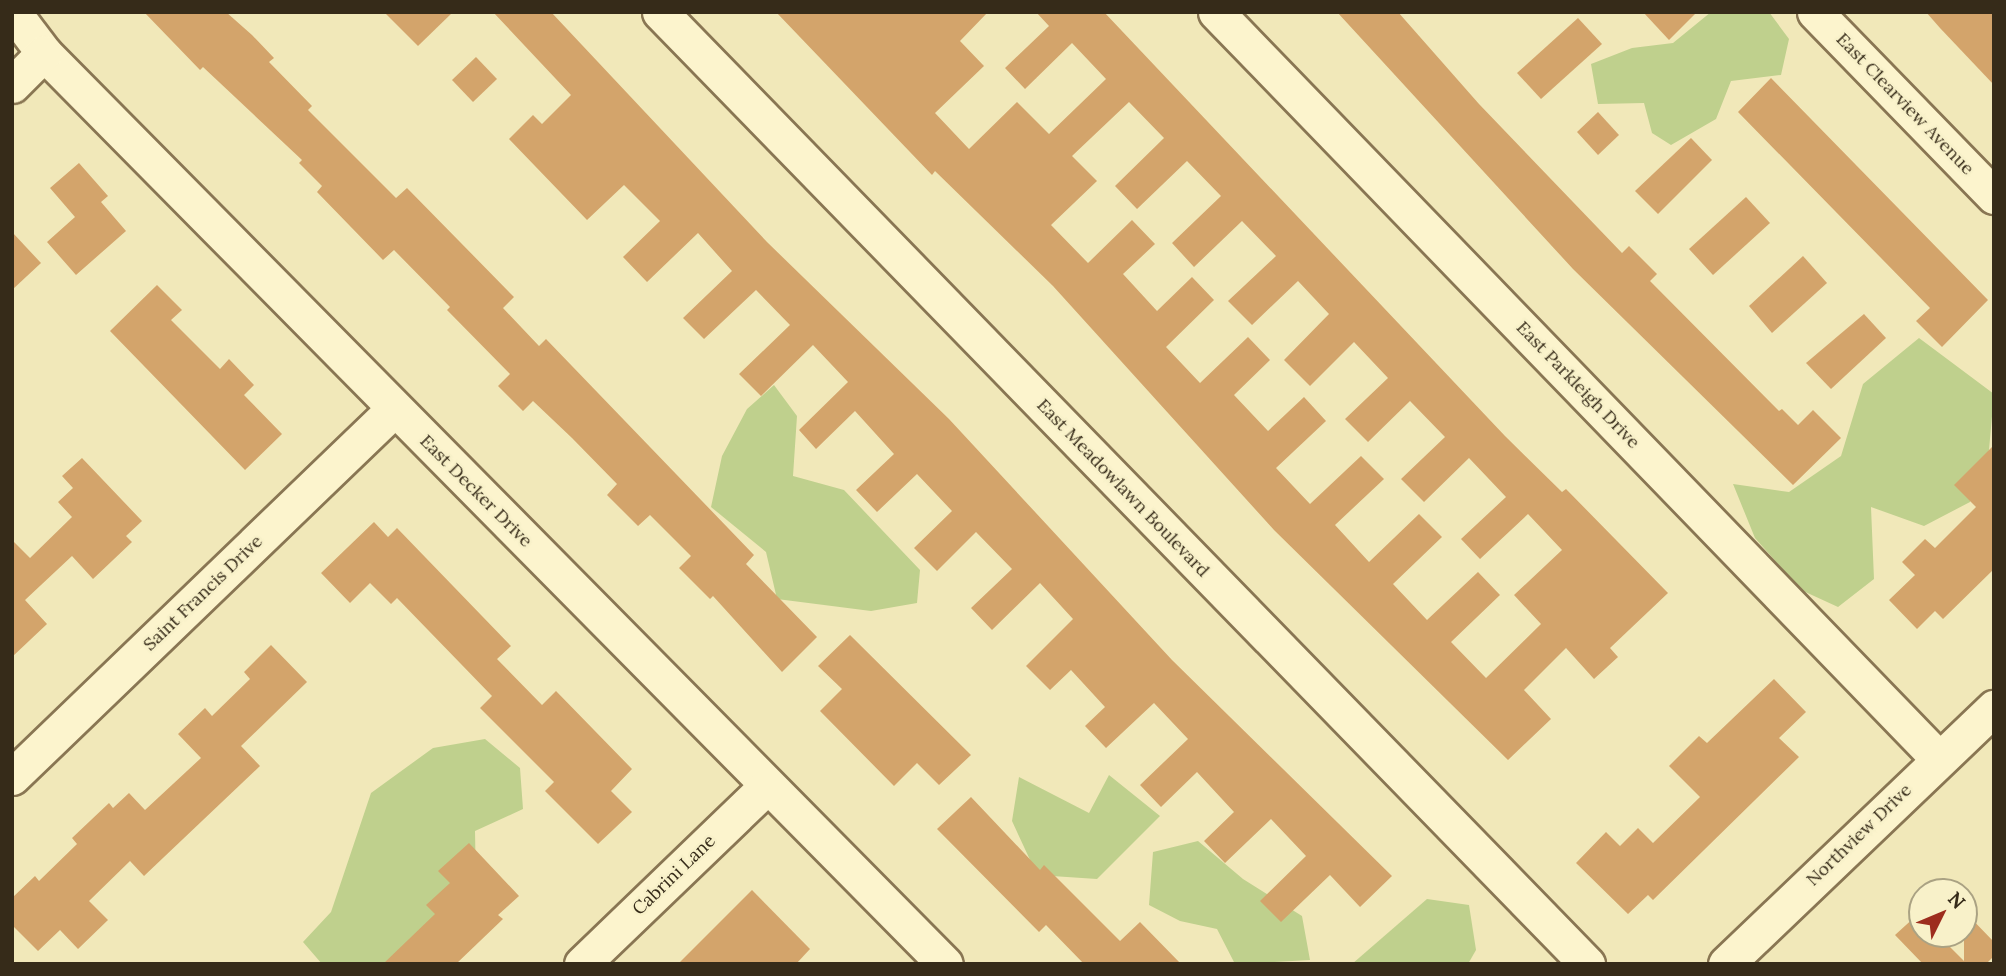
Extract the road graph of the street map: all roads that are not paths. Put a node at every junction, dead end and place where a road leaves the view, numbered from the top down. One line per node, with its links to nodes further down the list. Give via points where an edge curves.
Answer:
1 (13, 12): 5 (street, East Decker Drive)
2 (660, 12): 15 (street, East Meadowlawn Boulevard)
3 (1216, 12): 10 (street, East Parkleigh Drive)
4 (1815, 12): 7 (street, East Clearview Avenue)
5 (44, 53): 6 (street); 8 (street, East Decker Drive)
6 (12, 85)
7 (1994, 196)
8 (394, 409): 11 (street, Saint Francis Drive); 12 (street, East Decker Drive)
9 (1994, 708): 10 (street, Northview Drive)
10 (1940, 759): 16 (street, Northview Drive)
11 (12, 777)
12 (767, 786): 13 (street, Cabrini Lane); 14 (street, East Decker Drive)
13 (582, 964)
14 (945, 964)
15 (1587, 964)
16 (1726, 964)

